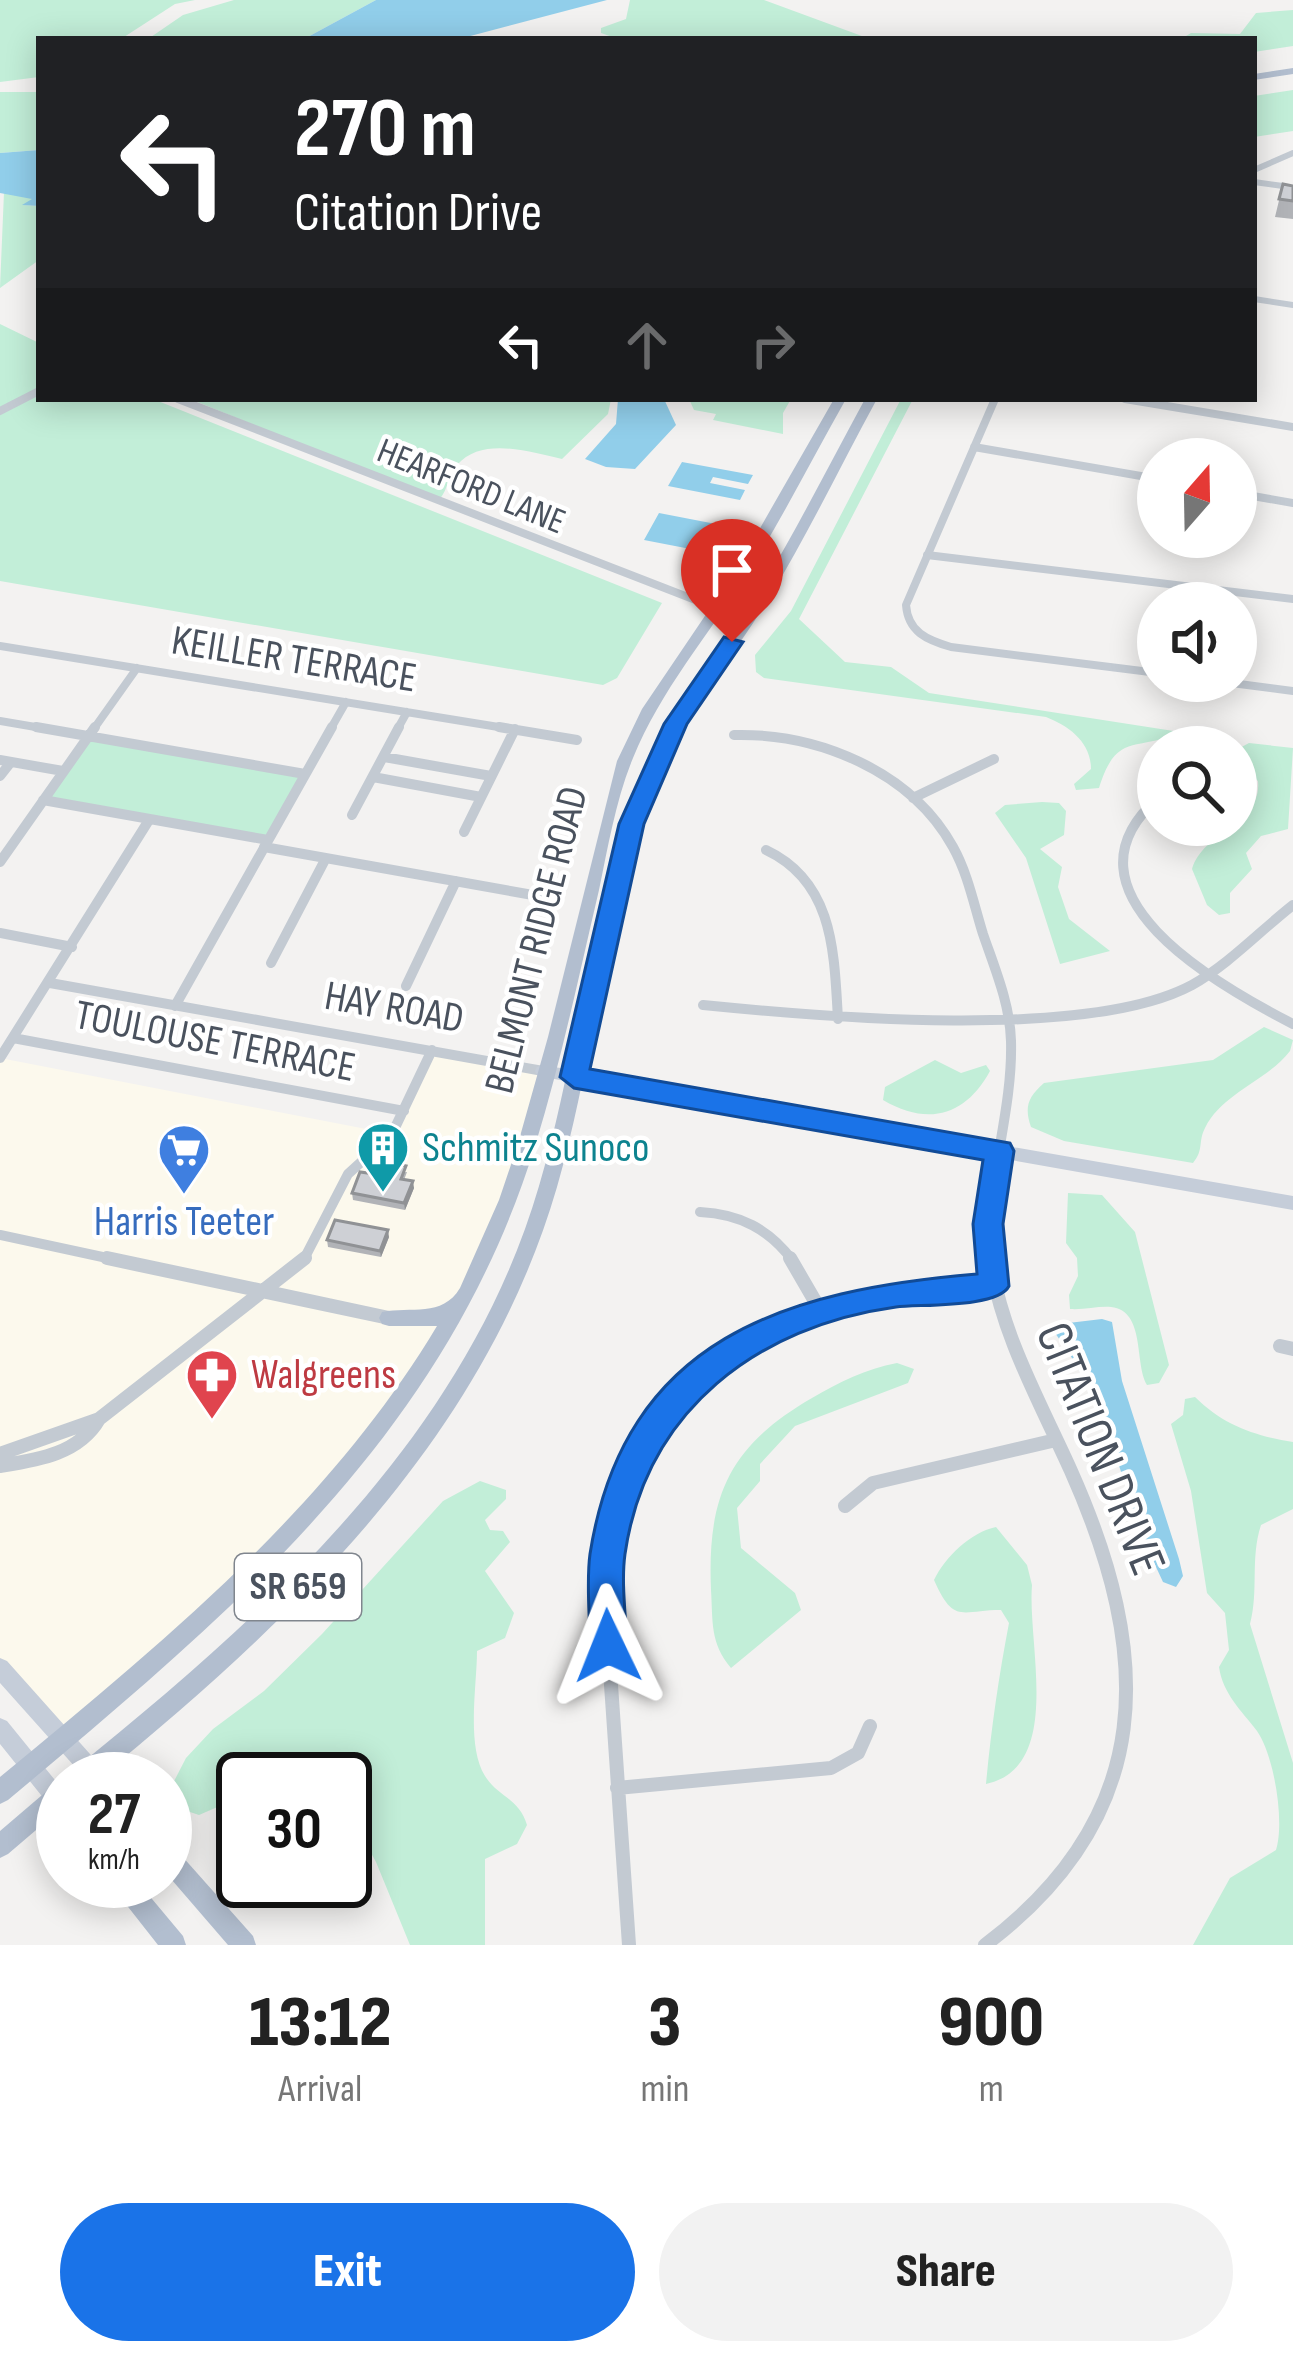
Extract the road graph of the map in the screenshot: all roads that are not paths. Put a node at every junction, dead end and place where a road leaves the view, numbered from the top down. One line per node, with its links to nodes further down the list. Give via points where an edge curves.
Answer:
1 (1293, 60): 2 (main road)
2 (1257, 66)
3 (1293, 70): 4 (main road)
4 (1257, 76)
5 (1293, 153): 6 (street)
6 (1257, 169)
7 (1257, 182): 8 (street)
8 (1283, 186)
9 (1257, 299): 10 (street)
10 (1293, 305)
11 (36, 393): 17 (street)
12 (186, 402): 27 (street, HEARFORD LANE)
13 (838, 402): 19 (main road, BELMONT RIDGE ROAD / SR 659)
14 (869, 402): 21 (main road, BELMONT RIDGE ROAD / SR 659)
15 (994, 402): 20 (street)
16 (1178, 403): 18 (street)
17 (0, 411)
18 (1293, 427)
19 (815, 444): 21 (main road, via 835,454); 27 (main road, BELMONT RIDGE ROAD / SR 659)
20 (974, 447): 22 (street); 25 (street)
21 (835, 469): 28 (main road, BELMONT RIDGE ROAD / SR 659)
22 (1137, 475)
23 (1257, 497): 24 (street)
24 (1293, 503)
25 (928, 555): 26 (street); 31 (street, via 905,613 930,640)
26 (1293, 599)
27 (717, 610): 28 (street, HEARFORD LANE); 80 (main road, BELMONT RIDGE ROAD / SR 659, via 624,761)
28 (747, 620): 81 (main road, BELMONT RIDGE ROAD / SR 659, via 676,724 643,793)
29 (0, 646): 30 (street, KEILLER TERRACE)
30 (136, 668): 34 (street, KEILLER TERRACE); 39 (street)
31 (1137, 671)
32 (1257, 686): 33 (street)
33 (1293, 691)
34 (346, 702): 35 (street, KEILLER TERRACE); 45 (street)
35 (407, 712): 37 (street, KEILLER TERRACE); 41 (street)
36 (0, 721): 39 (street)
37 (515, 729): 40 (street, KEILLER TERRACE); 47 (street)
38 (734, 735): 50 (street, CITATION DRIVE, via 799,740 864,766)
39 (87, 736): 44 (street); 45 (street)
40 (577, 740)
41 (384, 757): 47 (street); 48 (street)
42 (994, 759): 50 (street)
43 (6, 761): 44 (street); 46 (street)
44 (63, 771): 51 (street)
45 (305, 774): 58 (street)
46 (0, 776)
47 (491, 776): 49 (street)
48 (373, 777): 49 (street); 52 (street)
49 (482, 797): 55 (street)
50 (913, 798): 74 (street, CITATION DRIVE, via 957,856)
51 (43, 800): 54 (street); 57 (street)
52 (352, 815)
53 (1137, 819): 68 (street, via 1120,859 1124,885 1155,931)
54 (149, 820): 58 (street); 66 (street)
55 (464, 832)
56 (0, 839): 57 (street)
57 (15, 842): 61 (street)
58 (266, 843): 60 (street); 72 (street)
59 (766, 850): 73 (street, via 790,859 821,902)
60 (326, 858): 62 (street); 67 (street)
61 (0, 862)
62 (456, 881): 63 (street); 70 (street)
63 (544, 897)
64 (1293, 905): 68 (street)
65 (0, 933): 66 (street)
66 (72, 947): 69 (street)
67 (271, 963)
68 (1208, 971): 74 (street, via 1127,1010); 75 (street)
69 (50, 983): 72 (street, HAY ROAD); 77 (street)
70 (406, 986)
71 (703, 1005): 73 (street)
72 (175, 1006): 78 (street, HAY ROAD)
73 (838, 1018): 74 (street)
74 (1009, 1019): 83 (street, CITATION DRIVE)
75 (1293, 1024)
76 (0, 1026): 77 (street, TOULOUSE TERRACE)
77 (16, 1034): 79 (street); 82 (street, TOULOUSE TERRACE)
78 (432, 1050): 80 (street, HAY ROAD); 82 (street)
79 (0, 1058)
80 (543, 1071): 81 (street, HAY ROAD); 89 (main road, BELMONT RIDGE ROAD / SR 659, via 514,1183)
81 (574, 1077): 83 (street, HAY ROAD); 102 (main road, BELMONT RIDGE ROAD / SR 659, via 530,1243 433,1424 319,1565)
82 (404, 1111): 88 (street, via 383,1146 348,1174 304,1260)
83 (1000, 1151): 84 (street, HAY ROAD); 87 (street, CITATION DRIVE, via 988,1224)
84 (1293, 1203)
85 (700, 1213): 90 (street, via 728,1210 759,1226 793,1259)
86 (0, 1235): 88 (street)
87 (994, 1286): 90 (street); 93 (street, CITATION DRIVE)
88 (269, 1292): 91 (street); 92 (street)
89 (469, 1292): 91 (main road, via 434,1318); 100 (main road, BELMONT RIDGE ROAD / SR 659, via 395,1410 282,1546)
90 (819, 1309): 105 (street, via 748,1338 700,1373 658,1421 627,1479 605,1598)
91 (389, 1318)
92 (99, 1419): 94 (street); 95 (street, via 72,1445)
93 (1056, 1440): 96 (street, via 874,1483); 114 (street, CITATION DRIVE, via 1124,1609 1128,1722 1111,1792 1077,1858)
94 (0, 1454)
95 (0, 1466)
96 (845, 1506)
97 (0, 1668): 100 (street)
98 (870, 1726): 105 (street, via 858,1753 831,1768)
99 (0, 1728): 103 (street)
100 (62, 1738): 101 (street); 103 (main road, BELMONT RIDGE ROAD / SR 659)
101 (72, 1752)
102 (117, 1752)
103 (31, 1766): 104 (street); 106 (main road, BELMONT RIDGE ROAD / SR 659)
104 (36, 1772)
105 (617, 1788): 113 (street)
106 (0, 1792)
107 (36, 1818): 108 (main road)
108 (0, 1846)
109 (192, 1885): 112 (main road)
110 (144, 1908): 111 (main road)
111 (174, 1945)
112 (244, 1945)
113 (628, 1945)
114 (985, 1945)

